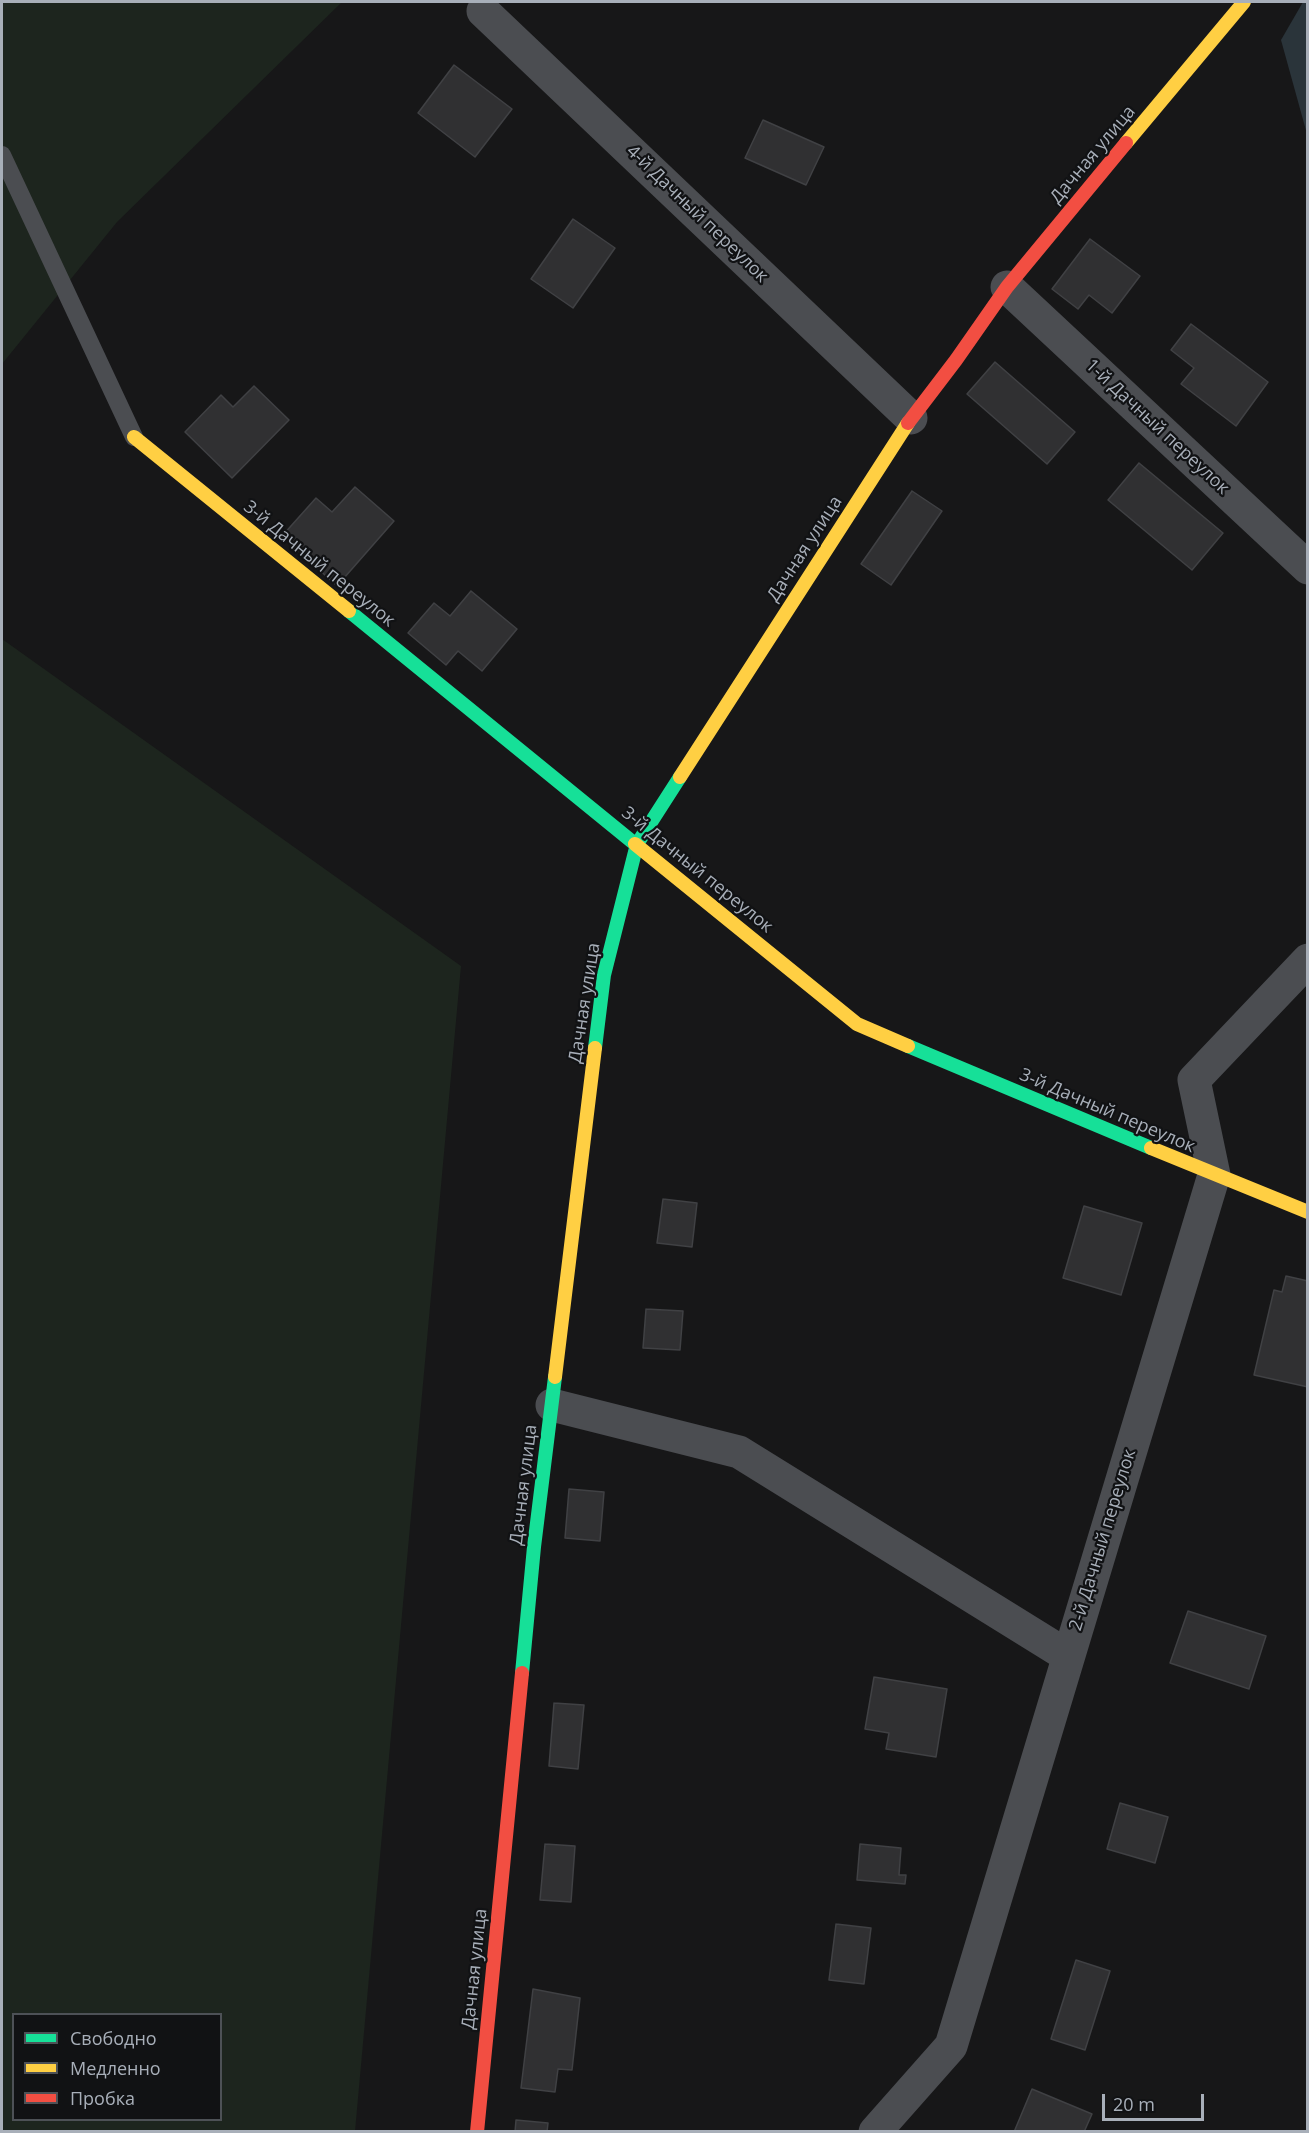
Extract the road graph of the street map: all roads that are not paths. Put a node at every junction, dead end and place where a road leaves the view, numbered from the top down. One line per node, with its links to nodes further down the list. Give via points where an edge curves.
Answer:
1 (1244, 2): 4 (street, Дачная улица)
2 (483, 11): 5 (street, 4-й Дачный переулок)
3 (2, 155): 6 (lane)
4 (1007, 287): 5 (street, Дачная улица); 7 (street, 1-й Дачный переулок)
5 (911, 418): 8 (street, Дачная улица)
6 (134, 437): 8 (street, 3-й Дачный переулок)
7 (1308, 568)
8 (637, 844): 10 (street, 3-й Дачный переулок, via 857,1024); 12 (street, Дачная улица, via 604,975)
9 (1308, 960): 10 (street, 2-й Дачный переулок, via 1194,1080)
10 (1214, 1175): 11 (street, 3-й Дачный переулок); 13 (street, 2-й Дачный переулок)
11 (1308, 1212)
12 (552, 1405): 13 (street, via 739,1452); 14 (street, Дачная улица, via 534,1547)
13 (1068, 1656): 15 (street, 2-й Дачный переулок, via 951,2046)
14 (477, 2132)
15 (875, 2132)

